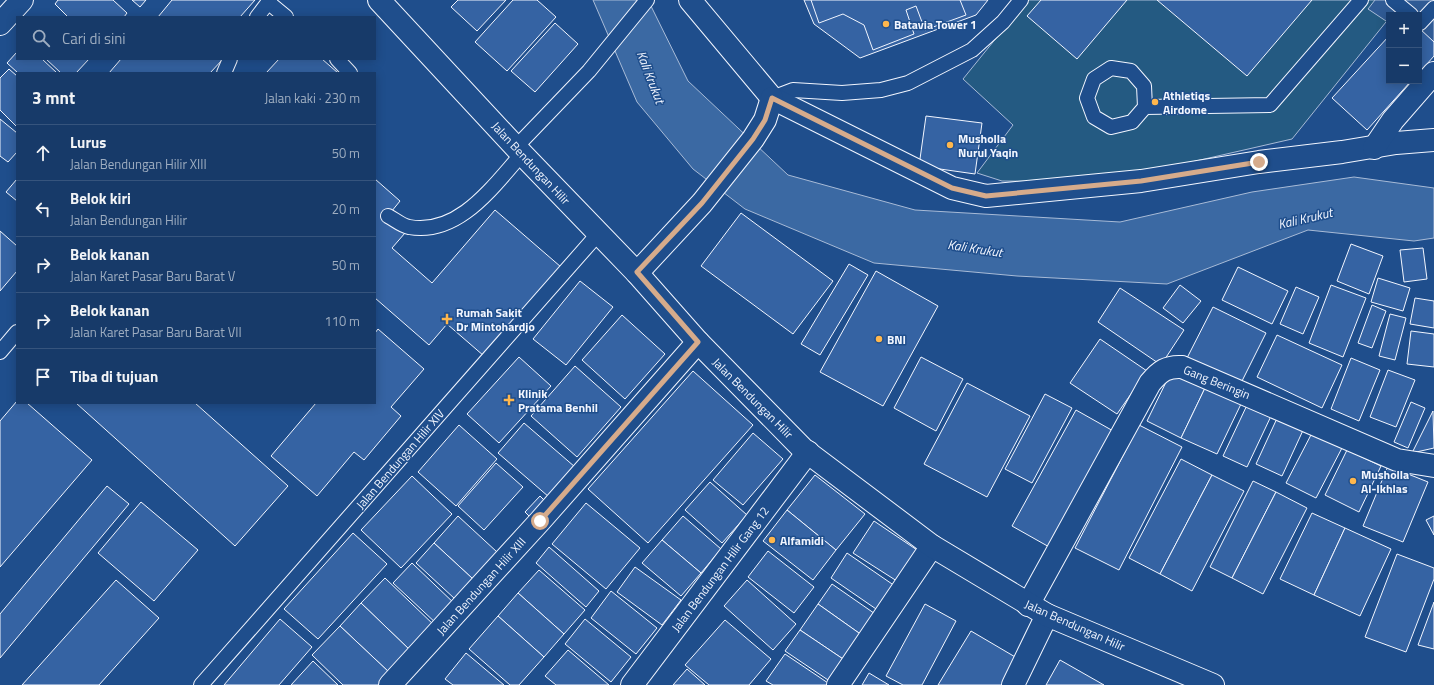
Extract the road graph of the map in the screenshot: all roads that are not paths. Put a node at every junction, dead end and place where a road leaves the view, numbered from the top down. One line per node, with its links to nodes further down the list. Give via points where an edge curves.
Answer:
1 (379, 0): 24 (street, Jalan Bendungan Hilir)
2 (647, 0): 24 (lane)
3 (690, 0): 20 (street)
4 (1021, 0): 20 (lane, via 1003,22 972,50 908,83 881,90 842,93 792,90)
5 (1361, 0): 21 (lane, via 1270,106)
6 (1393, 0): 10 (lane)
7 (18, 1): 14 (street)
8 (269, 1): 11 (lane); 12 (lane)
9 (1434, 8): 13 (lane)
10 (1407, 12)
11 (258, 16)
12 (285, 16)
13 (1422, 21)
14 (0, 24)
15 (230, 60): 17 (lane)
16 (338, 60): 18 (lane)
17 (224, 72)
18 (349, 72)
19 (1434, 72): 23 (street, via 1393,120)
20 (772, 98): 23 (street, via 952,188 986,196 1141,181 1259,162); 27 (street, via 765,120 753,139 702,203)
21 (1145, 107): 21 (lane, via 1132,122 1111,127 1094,117 1087,98 1094,79 1111,68 1131,71 1144,86)
22 (1434, 140): 23 (street, via 1396,143)
23 (1374, 148)
24 (519, 150): 25 (lane, via 483,197 465,213 448,222 427,227 408,227); 26 (street, Jalan Bendungan Hilir)
25 (388, 216)
26 (598, 234): 27 (street, Jalan Bendungan Hilir); 35 (lane, Jalan Bendungan Hilir XIV)
27 (637, 272): 29 (street, Jalan Bendungan Hilir)
28 (16, 333): 30 (lane)
29 (698, 342): 31 (street, Jalan Bendungan Hilir); 36 (street, Jalan Bendungan Hilir XIII, via 540,521)
30 (0, 352)
31 (808, 452): 33 (street, Jalan Bendungan Hilir); 37 (street, Jalan Bendungan Hilir Gang 12)
32 (1434, 466): 34 (street, Gang Beringin, via 1397,460 1240,391 1182,367 1171,366 1158,373 1150,382)
33 (932, 546): 34 (street, Jalan Bendungan Hilir); 38 (street)
34 (1038, 610): 39 (street); 40 (street, Jalan Bendungan Hilir)
35 (201, 685)
36 (390, 685)
37 (632, 685)
38 (838, 685)
39 (1013, 685)
40 (1213, 685)

